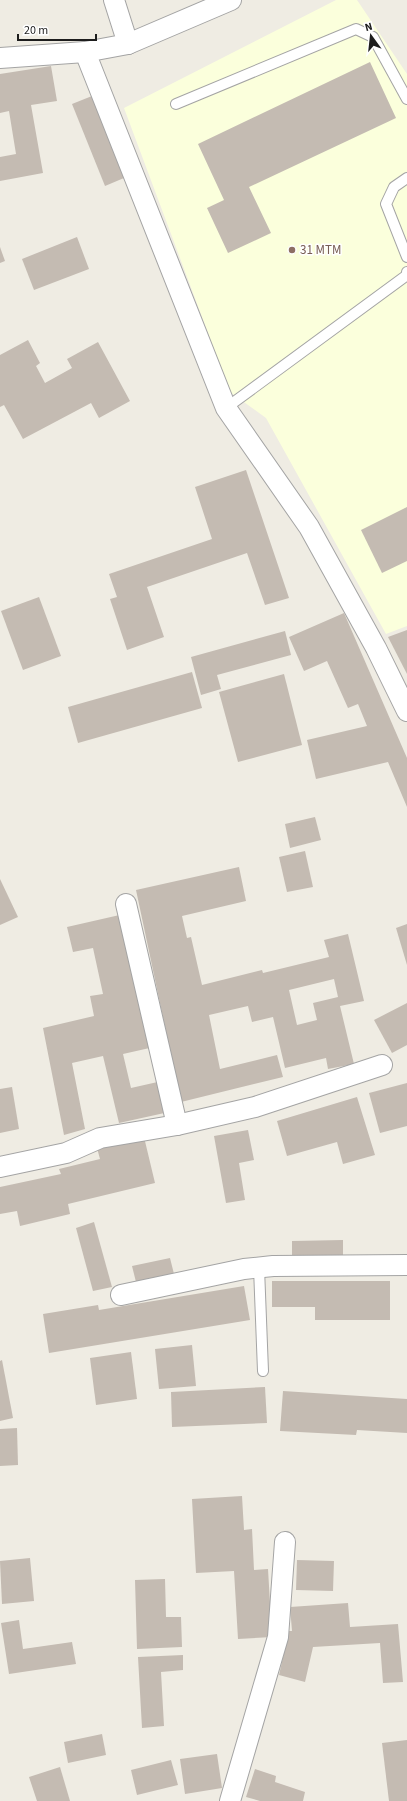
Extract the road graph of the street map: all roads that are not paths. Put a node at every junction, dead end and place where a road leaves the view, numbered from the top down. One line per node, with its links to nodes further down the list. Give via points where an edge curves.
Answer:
1 (114, 0): 3 (street)
2 (232, 0): 3 (street)
3 (128, 44): 4 (street)
4 (85, 52): 5 (street); 11 (street)
5 (0, 58)
6 (407, 99): 7 (lane, via 374,37 356,29)
7 (176, 104)
8 (407, 178): 9 (lane, via 394,187 386,204)
9 (407, 257)
10 (407, 272): 11 (lane, via 407,275 380,296)
11 (226, 408): 12 (street, via 309,527 376,648)
12 (407, 711)
13 (126, 904): 15 (street)
14 (382, 1065): 15 (street, via 255,1107)
15 (177, 1125): 16 (street, via 100,1138 66,1153)
16 (0, 1167)
17 (407, 1265): 18 (street)
18 (259, 1268): 19 (street); 20 (lane)
19 (121, 1295)
20 (264, 1371)
21 (285, 1542): 22 (street, via 278,1637)
22 (230, 1801)

